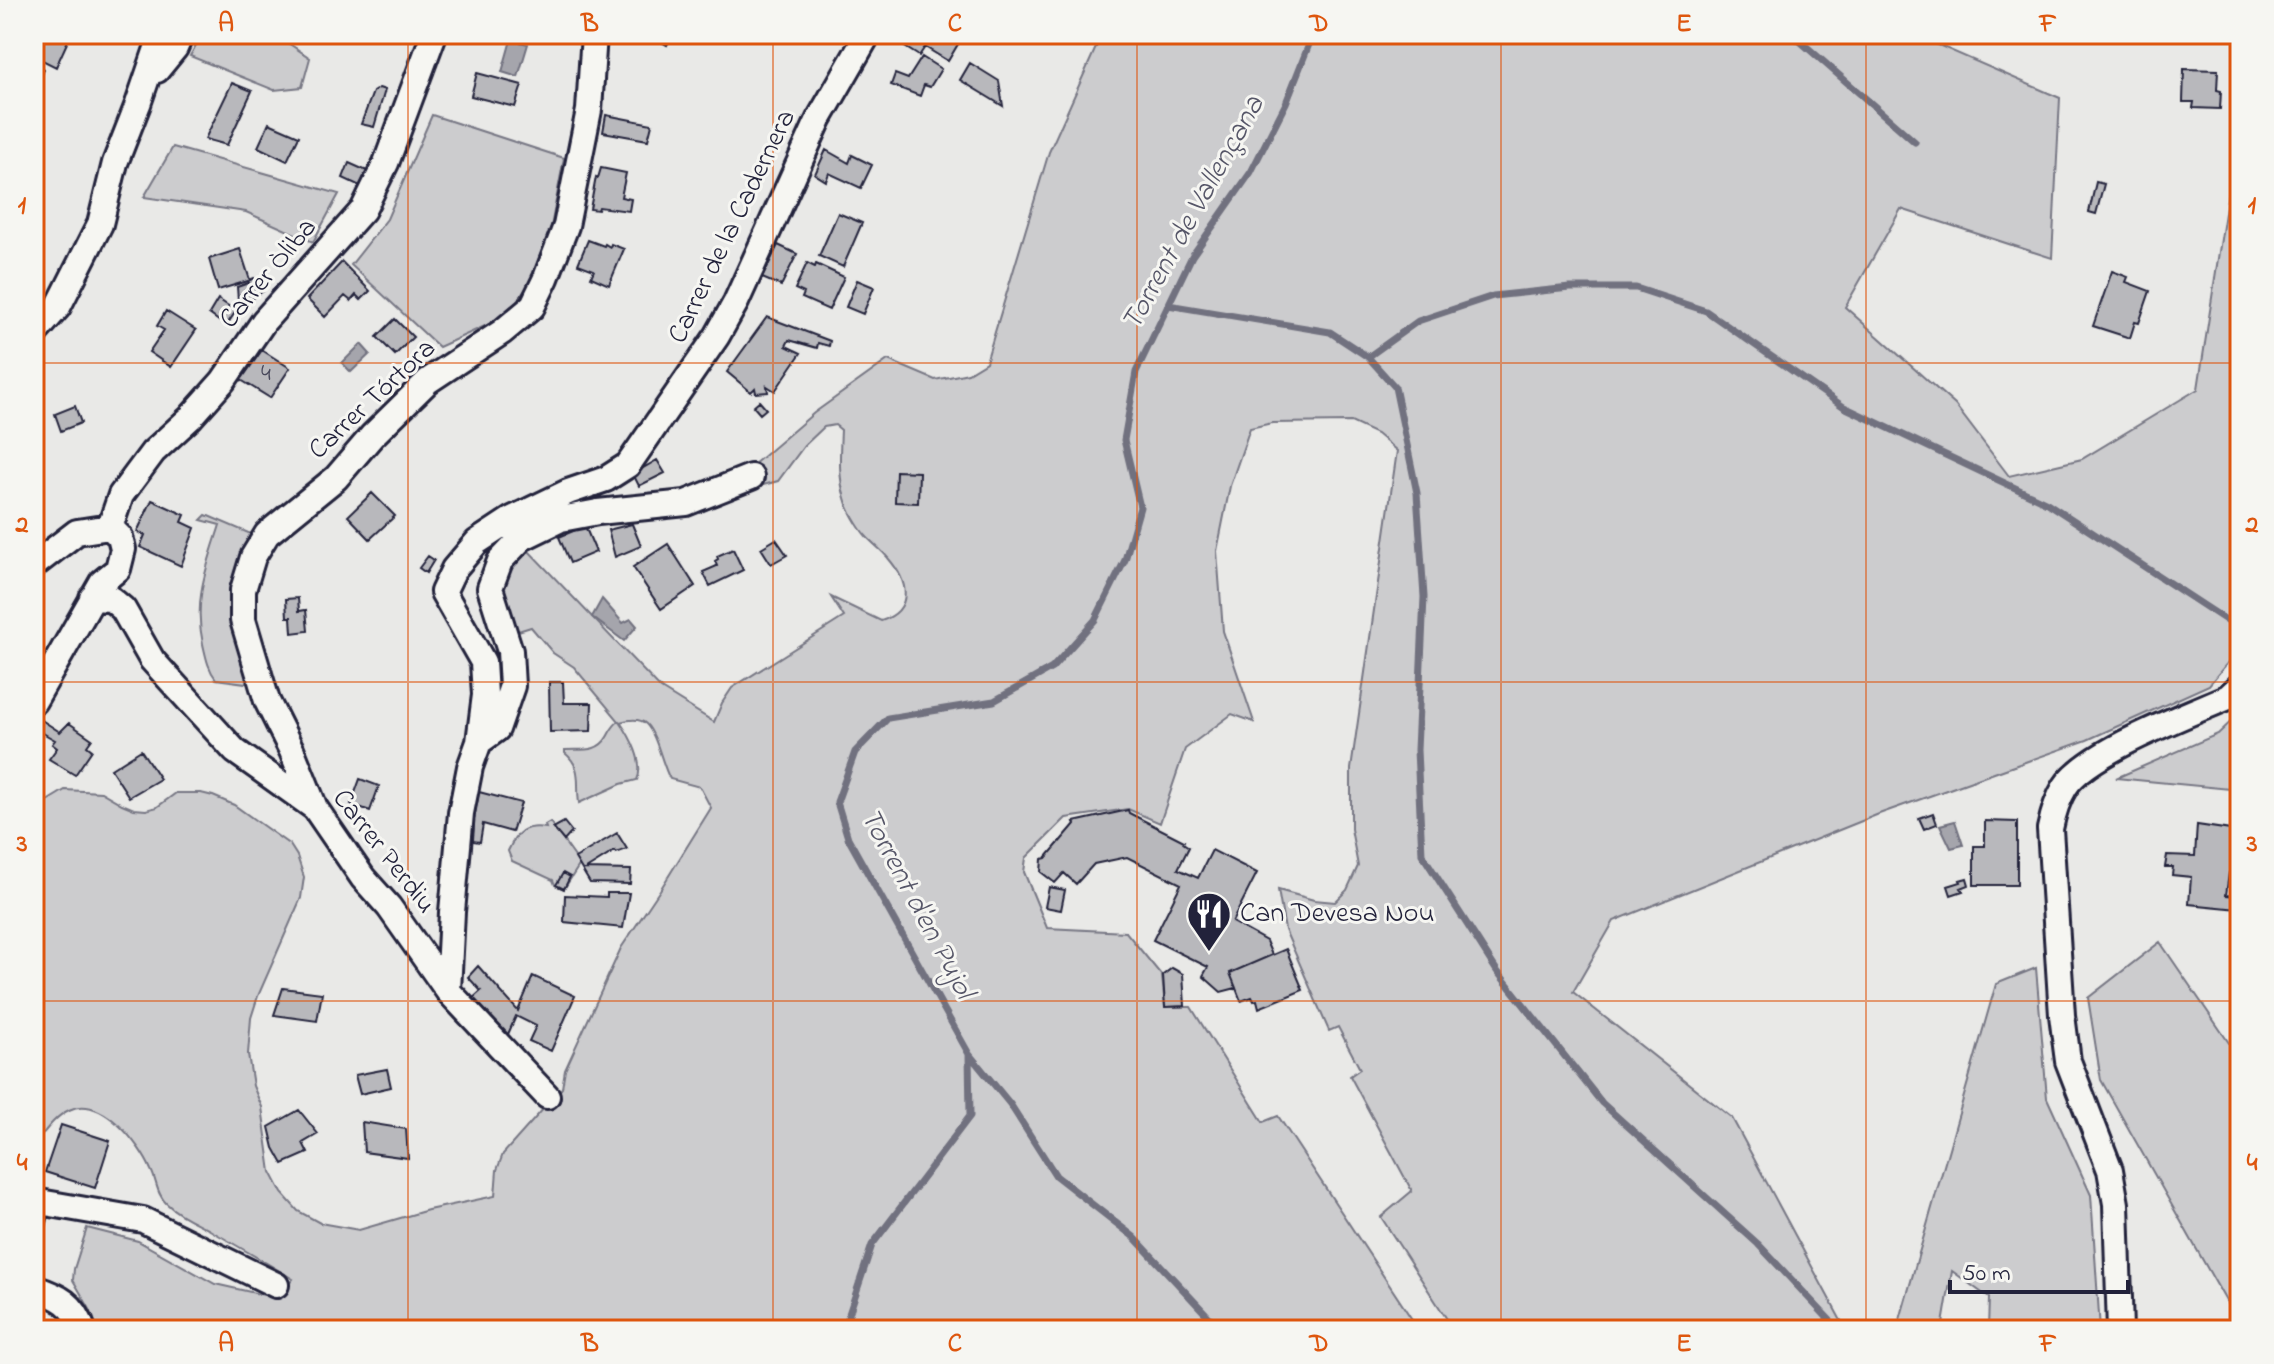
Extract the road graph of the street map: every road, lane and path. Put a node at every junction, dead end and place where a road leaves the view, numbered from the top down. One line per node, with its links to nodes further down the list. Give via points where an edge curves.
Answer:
1 (162, 34): 6 (street)
2 (181, 34): 6 (street)
3 (434, 34): 9 (street, Carrer Òliba, via 363,210 264,321 223,381 153,452 121,495)
4 (594, 34): 15 (street, Carrer Tórtora, via 589,110 566,226 532,307 428,381 336,478 267,534 253,557 243,590 243,620 267,701)
5 (868, 34): 14 (street, Carrer de la Cadernera, via 819,119 736,302 628,465 512,519 477,542 454,569 443,592 483,662)
6 (145, 84): 7 (street, via 115,163 100,224 58,307)
7 (34, 334)
8 (751, 477): 14 (street, via 686,503 561,519 522,538 500,561 490,588 510,651 512,686 497,729)
9 (110, 527): 10 (street, via 77,532); 11 (street, via 123,549 118,569)
10 (34, 565)
11 (92, 598): 13 (street); 15 (street, Carrer Perdiu, via 111,599 123,609 152,660 235,751)
12 (2240, 686): 22 (street, via 2228,697 2114,748 2080,771 2066,785 2050,829 2068,1061 2110,1170)
13 (34, 701)
14 (479, 742): 16 (street, Carrer de la Cadernera, via 461,813)
15 (315, 808): 16 (street, Carrer Perdiu)
16 (448, 991): 17 (street, Carrer Perdiu)
17 (547, 1096)
18 (34, 1201): 19 (street, via 143,1220)
19 (276, 1285)
20 (34, 1288): 21 (street, via 73,1307)
21 (83, 1330)
22 (2120, 1330)

